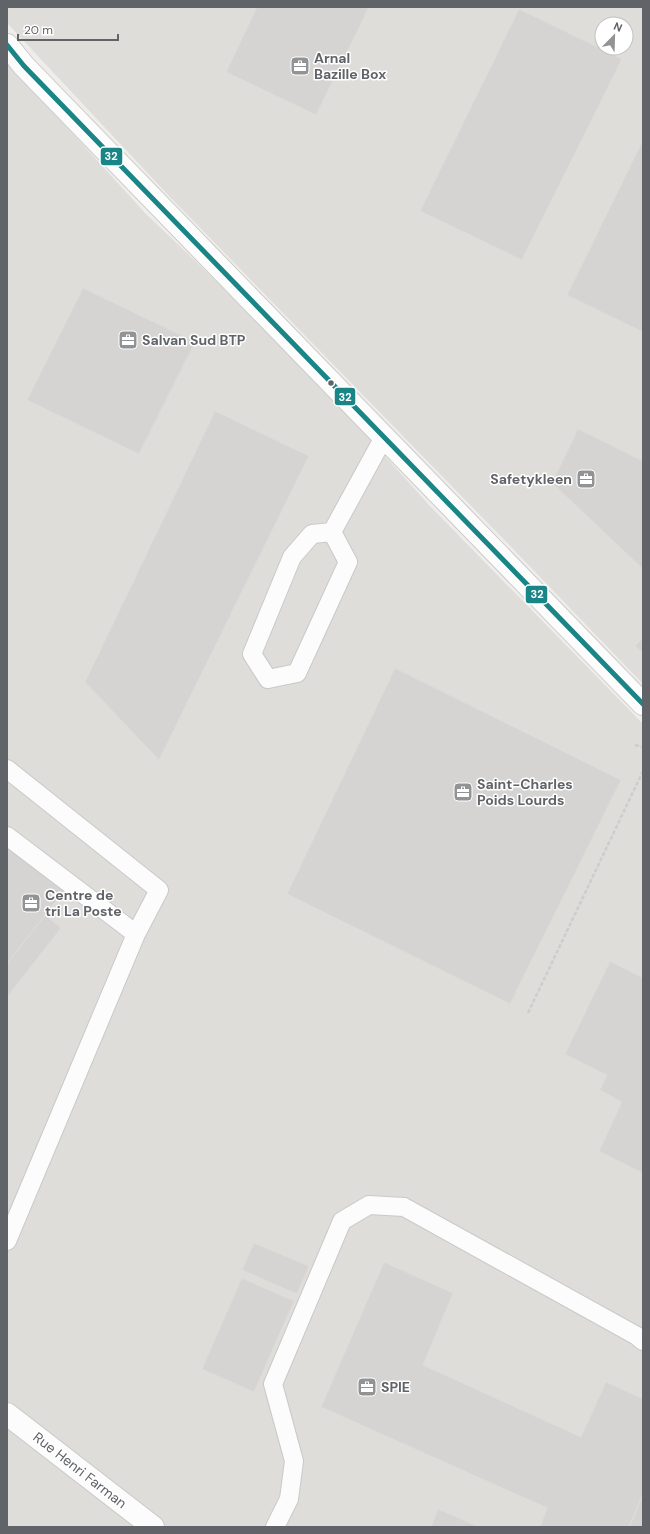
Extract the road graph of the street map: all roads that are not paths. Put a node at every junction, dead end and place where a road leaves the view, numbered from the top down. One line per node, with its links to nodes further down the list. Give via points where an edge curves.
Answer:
1 (7, 45): 2 (street, via 24,66)
2 (384, 437): 3 (lane); 4 (street)
3 (332, 532): 3 (lane, via 312,534 292,557 252,654 268,679 297,673 348,562)
4 (643, 704)
5 (7, 769): 7 (lane, via 159,890)
6 (7, 836): 7 (lane)
7 (136, 934): 8 (lane)
8 (7, 1241)
9 (643, 1341): 12 (lane, via 404,1207 369,1205 342,1220 273,1384 294,1462 289,1498)
10 (7, 1414): 11 (street, Rue Henri Farman)
11 (153, 1527)
12 (275, 1527)

